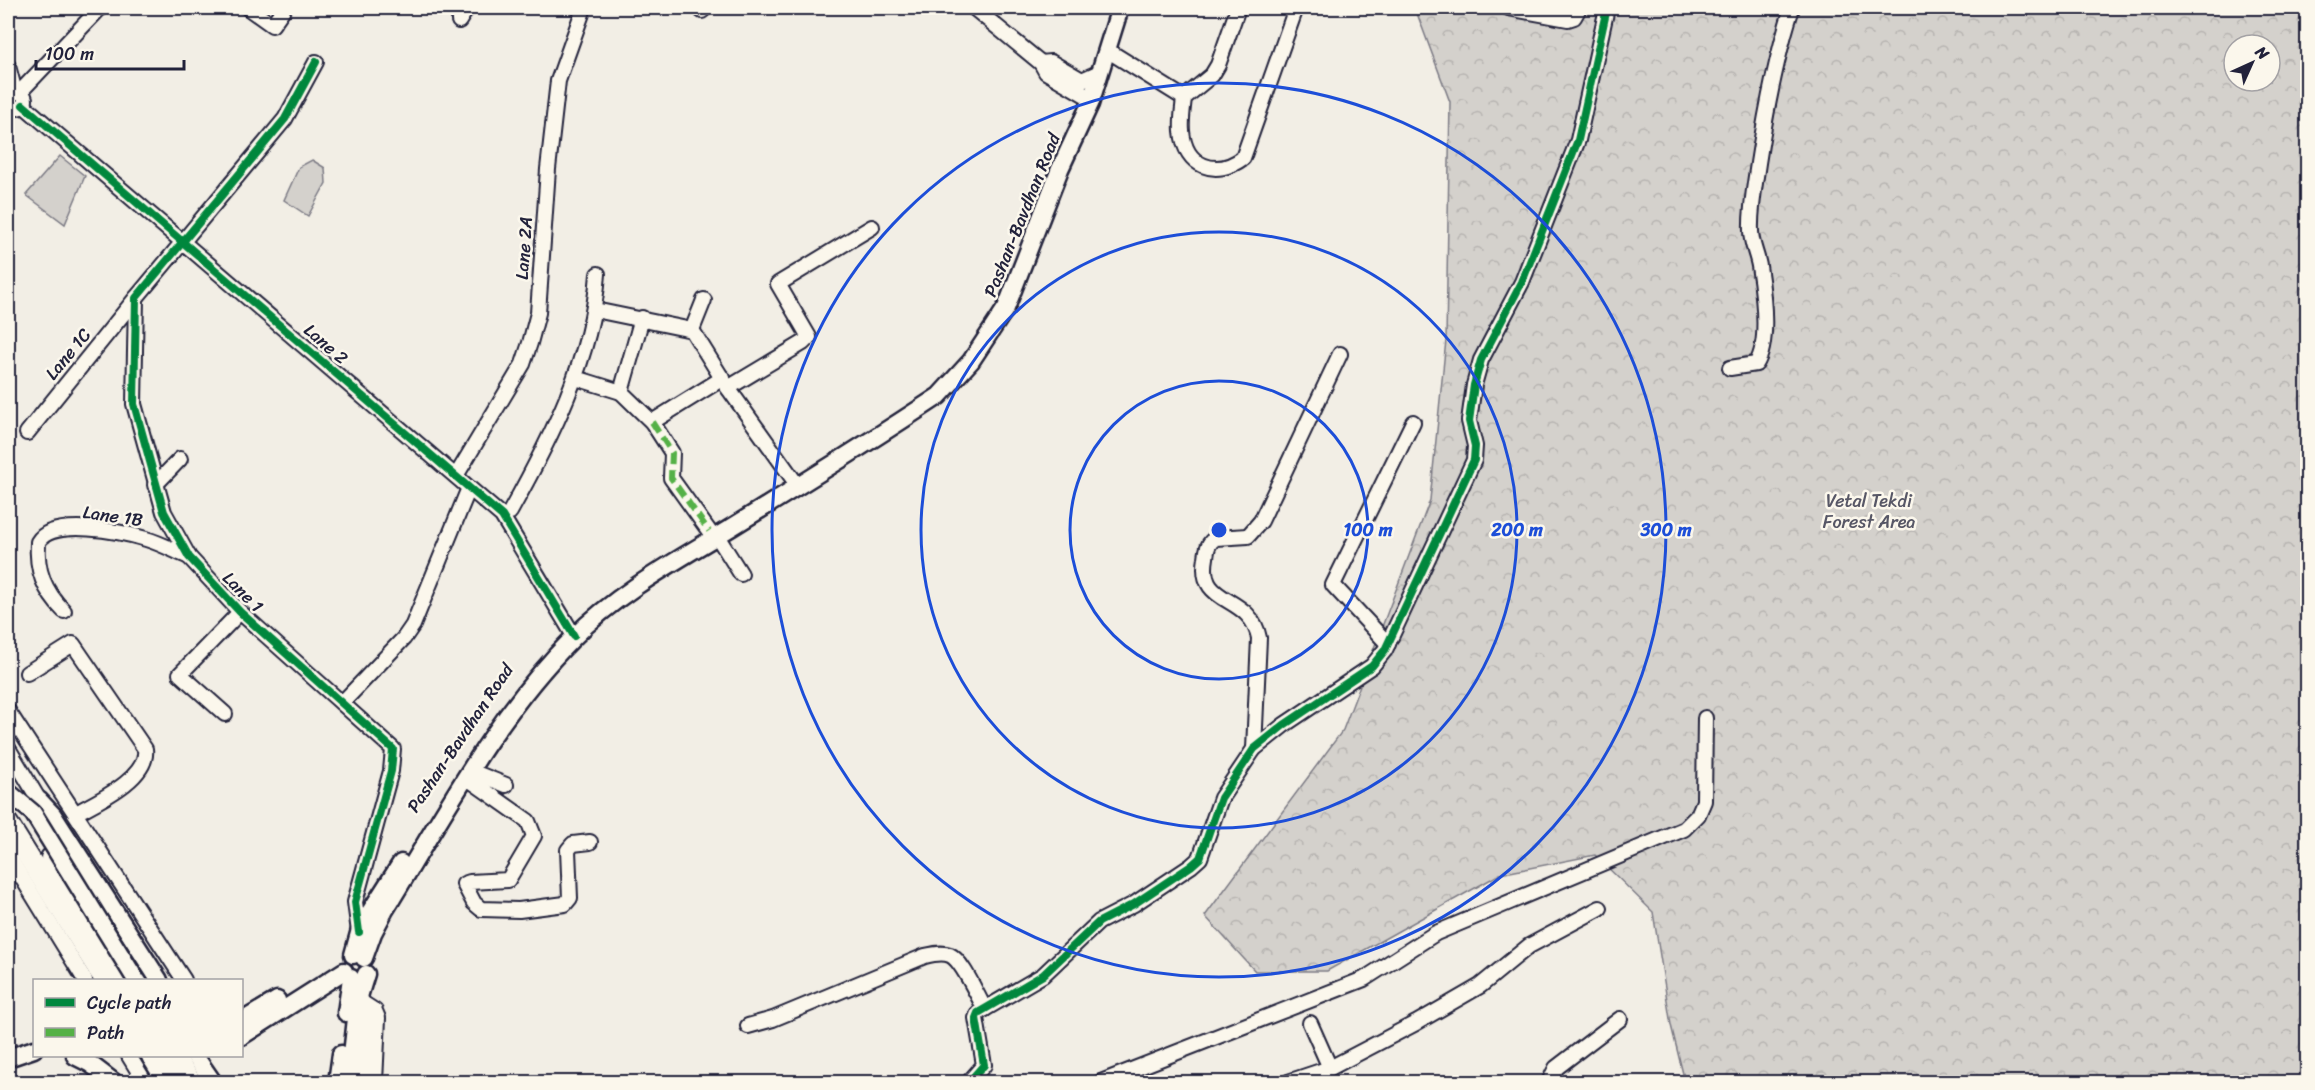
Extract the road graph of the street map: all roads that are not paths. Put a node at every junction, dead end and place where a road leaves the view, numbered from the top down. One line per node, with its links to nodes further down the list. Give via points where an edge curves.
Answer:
1 (100, 8): 22 (street)
2 (248, 8): 3 (street, via 272,25)
3 (285, 8)
4 (467, 8): 15 (street)
5 (584, 8): 42 (street, Lane 2A, via 558,81 538,313 530,343 523,364)
6 (974, 8): 18 (street)
7 (1120, 8): 16 (main road, Pashan-Bavdhan Road)
8 (1238, 8): 21 (street, via 1212,75)
9 (1296, 8): 21 (street, via 1243,158 1223,169 1208,168 1196,161 1186,148 1182,131)
10 (1508, 8): 14 (street)
11 (1579, 8): 14 (street, via 1568,19)
12 (1607, 8): 53 (street, via 1578,140 1522,282 1481,360 1473,385 1470,421 1474,460)
13 (1792, 8): 33 (street, via 1783,31 1767,109 1752,207 1751,233 1759,266 1764,346 1756,364)
14 (1545, 11)
15 (459, 21)
16 (1107, 50): 20 (main road, Pashan-Bavdhan Road); 21 (street)
17 (316, 62): 25 (street, via 285,119)
18 (1041, 63): 20 (street, via 1051,62 1082,80); 23 (street, via 1046,72)
19 (8, 66): 22 (street)
20 (1100, 72): 23 (main road, Pashan-Bavdhan Road)
21 (1184, 98)
22 (15, 99): 25 (street, Lane 2)
23 (1092, 99): 41 (main road, Pashan-Bavdhan Road, via 1006,308 971,361 939,396)
24 (872, 227): 35 (street, via 778,284 809,337 803,344)
25 (182, 240): 27 (street); 42 (street, Lane 2)
26 (598, 274): 29 (street)
27 (136, 298): 39 (street, Lane 1C); 44 (street, Lane 1, via 134,404)
28 (704, 300): 31 (street)
29 (595, 310): 30 (street); 34 (street)
30 (642, 318): 31 (street); 36 (street)
31 (692, 330): 35 (street)
32 (1340, 354): 60 (street, via 1261,521 1248,536 1216,538 1208,546 1206,581 1212,591 1242,608 1256,626 1259,638)
33 (1730, 368)
34 (576, 378): 36 (street); 46 (street)
35 (725, 383): 37 (street); 43 (street)
36 (621, 392): 37 (street)
37 (652, 422): 47 (street, via 672,453 671,478)
38 (1413, 422): 53 (street, via 1333,585)
39 (27, 433)
40 (180, 459): 44 (street)
41 (825, 467): 43 (main road, Pashan-Bavdhan Road); 47 (main road, Pashan-Bavdhan Road)
42 (456, 476): 45 (street, Lane 2)
43 (793, 479): 47 (main road, Pashan-Bavdhan Road)
44 (155, 484): 48 (street, Lane 1, via 164,512)
45 (469, 488): 52 (street, Lane 2, via 502,516); 55 (street, via 413,625)
46 (510, 512)
47 (713, 533): 49 (street); 52 (main road, Pashan-Bavdhan Road, via 636,577)
48 (189, 557): 50 (street, Lane 1B, via 147,539 89,528 70,528 42,536 38,542 40,574 49,596); 51 (street, Lane 1)
49 (741, 574)
50 (64, 611)
51 (240, 612): 55 (street, Lane 1); 57 (street, via 180,674)
52 (572, 633): 61 (main road, Pashan-Bavdhan Road, via 503,719); 71 (main road, Pashan-Bavdhan Road, via 533,665 498,710)
53 (1388, 644): 60 (street, via 1372,666)
54 (27, 674): 66 (street, via 73,644 145,749 146,757 138,774)
55 (342, 703): 71 (street, Lane 1, via 393,749 391,771 355,902)
56 (8, 711): 66 (street)
57 (225, 714)
58 (1705, 718): 108 (street, via 1704,801 1698,815 1684,829 1436,933 1364,979)
59 (8, 748): 65 (street)
60 (1254, 749): 81 (street, via 1221,798 1200,858 1134,904 1100,922 1043,975)
61 (469, 775): 62 (street); 68 (street, via 534,830 508,880 464,884 481,909 519,910 565,903 570,898 568,850 573,844); 72 (main road, Pashan-Bavdhan Road)
62 (506, 785)
63 (8, 786): 75 (highway)
64 (8, 792): 76 (main road, bridge, via 33,813)
65 (39, 800): 77 (main road, via 45,819); 78 (main road, via 53,815)
66 (76, 813): 79 (street)
67 (8, 824): 74 (highway)
68 (590, 842)
69 (8, 855): 73 (street)
70 (1600, 908): 96 (street, via 1529,946 1467,995)
71 (359, 932): 72 (main road, Pashan-Bavdhan Road)
72 (354, 966): 80 (main road, Pashan-Bavdhan Road); 83 (main road); 86 (main road); 103 (main road, Pashan-Bavdhan Road)
73 (84, 979)
74 (104, 979)
75 (125, 979)
76 (135, 979)
77 (146, 979)
78 (158, 979)
79 (183, 979)
80 (358, 999): 104 (main road, Pashan-Bavdhan Road); 105 (highway, via 368,1030); 106 (street, via 378,1017)
81 (984, 1009): 85 (street, via 958,960 940,953); 107 (street, via 976,1018 984,1065)
82 (1620, 1019): 110 (street, via 1556,1068)
83 (243, 1022)
84 (1310, 1023): 96 (street)
85 (748, 1026)
86 (243, 1035)
87 (33, 1049): 95 (main road)
88 (77, 1057): 97 (main road)
89 (130, 1057): 98 (street)
90 (153, 1057): 99 (highway)
91 (175, 1057): 100 (highway)
92 (184, 1057): 101 (highway)
93 (196, 1057): 102 (main road)
94 (214, 1057): 102 (main road)
95 (8, 1058)
96 (1330, 1068): 109 (street)
97 (114, 1083)
98 (145, 1083)
99 (168, 1083)
100 (191, 1083)
101 (200, 1083)
102 (213, 1083)
103 (337, 1083)
104 (349, 1083)
105 (362, 1083)
106 (375, 1083)
107 (969, 1083)
108 (1101, 1083)
109 (1288, 1083)
110 (1549, 1083)

